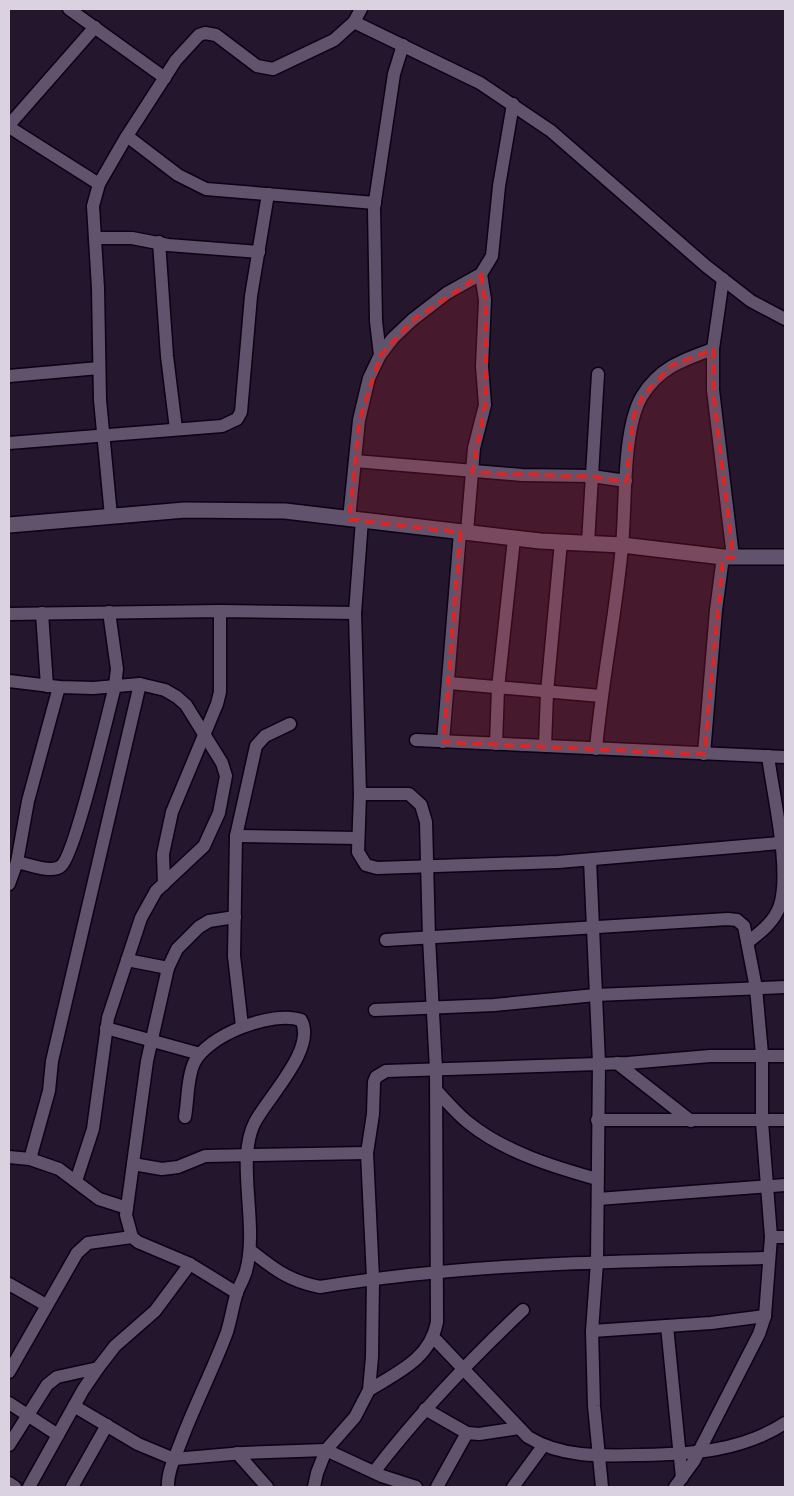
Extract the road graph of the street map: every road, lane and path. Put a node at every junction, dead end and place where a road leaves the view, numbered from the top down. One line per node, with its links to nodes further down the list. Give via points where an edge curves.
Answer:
1 (69, 9): 4 (street)
2 (361, 9): 3 (street)
3 (354, 22): 5 (street); 6 (street, via 334,40 273,69 257,66 216,35 199,35)
4 (95, 28): 6 (street); 8 (street)
5 (403, 46): 7 (street, via 480,83); 12 (street, via 394,74)
6 (165, 78): 9 (street)
7 (512, 104): 16 (street, via 492,256); 17 (street, via 551,131)
8 (9, 126): 10 (street)
9 (127, 136): 10 (street); 11 (street, via 178,175 206,189)
10 (99, 184): 13 (street, via 93,206)
11 (268, 194): 12 (street); 15 (street)
12 (375, 204): 20 (street, via 376,321)
13 (95, 238): 14 (street); 21 (street)
14 (159, 242): 15 (street); 24 (street)
15 (259, 252): 24 (street, via 241,412 230,424)
16 (481, 274): 20 (street, via 447,293 412,320); 28 (street, via 485,300 482,366 485,405 474,448)
17 (723, 280): 18 (street, via 751,301); 19 (street)
18 (785, 319)
19 (712, 349): 30 (street, via 671,364 642,396 633,416); 39 (street)
20 (380, 355): 27 (street, via 369,378 359,420)
21 (99, 368): 23 (street); 25 (street)
22 (598, 374): 29 (street)
23 (9, 376)
24 (176, 429): 25 (street)
25 (102, 436): 26 (street); 31 (street)
26 (9, 443)
27 (355, 461): 28 (street); 32 (street)
28 (472, 472): 29 (street); 34 (street)
29 (592, 476): 30 (street); 37 (street)
30 (626, 481): 38 (street)
31 (111, 516): 32 (street, via 230,510 285,511); 33 (street)
32 (356, 520): 34 (street); 44 (street)
33 (9, 525)
34 (464, 532): 35 (street); 47 (street)
35 (514, 539): 36 (street); 51 (street)
36 (561, 542): 37 (street); 52 (street)
37 (588, 543): 38 (street)
38 (622, 545): 39 (street); 53 (street)
39 (728, 557): 40 (street); 61 (street, via 716,610)
40 (785, 557)
41 (220, 611): 42 (street); 44 (street); 55 (street, via 220,692)
42 (108, 612): 43 (street); 50 (street, via 117,669)
43 (42, 613): 45 (street); 49 (street)
44 (355, 613): 64 (street)
45 (9, 614)
46 (9, 680): 49 (street)
47 (449, 683): 51 (street); 57 (street)
48 (140, 684): 50 (street); 55 (street, via 165,690 177,697); 104 (street, via 52,1061 50,1092)
49 (53, 686): 50 (street); 68 (street, via 28,801)
50 (115, 686): 70 (street, via 66,861 54,869)
51 (498, 688): 52 (street); 58 (street)
52 (547, 692): 53 (street); 59 (street)
53 (601, 696): 60 (street)
54 (290, 724): 65 (street, via 265,736 256,746)
55 (205, 734): 73 (street, via 172,812 163,854); 73 (street, via 226,776 219,813 204,846)
56 (416, 740): 57 (street)
57 (443, 742): 58 (street)
58 (496, 744): 59 (street)
59 (545, 746): 60 (street)
60 (596, 749): 61 (street)
61 (704, 754): 62 (street)
62 (768, 756): 63 (street); 67 (street)
63 (785, 757)
64 (360, 794): 66 (street); 71 (street, via 409,794 417,799 426,822)
65 (236, 836): 66 (street); 74 (street)
66 (358, 838): 71 (street, via 360,857 366,865 376,868)
67 (780, 843): 69 (street); 78 (street, via 784,864 780,905 770,924)
68 (15, 844): 70 (street)
69 (590, 860): 71 (street); 75 (street)
70 (17, 862): 72 (street)
71 (426, 867): 76 (street)
72 (9, 884)
73 (164, 884): 79 (street, via 149,900)
74 (235, 917): 80 (street, via 209,921 199,927 177,949); 86 (street, via 234,956)
75 (594, 926): 76 (street); 78 (street, via 728,919 737,920 744,926); 83 (street)
76 (429, 938): 77 (street); 84 (street)
77 (386, 940)
78 (748, 942): 82 (street)
79 (127, 960): 80 (street); 87 (street)
80 (168, 968): 88 (street)
81 (785, 987): 82 (street)
82 (756, 988): 83 (street); 90 (street)
83 (595, 995): 84 (street, via 494,1005); 93 (street)
84 (433, 1007): 85 (street); 94 (street)
85 (375, 1010)
86 (242, 1026): 89 (street); 102 (street, via 284,1017 294,1018 301,1020 305,1034 300,1053 254,1122 248,1137)
87 (106, 1028): 88 (street); 107 (street, via 93,1129)
88 (153, 1041): 89 (street); 105 (street, via 147,1061)
89 (200, 1054): 96 (street, via 192,1071)
90 (762, 1054): 91 (street); 92 (street); 100 (street)
91 (785, 1056)
92 (617, 1063): 93 (street); 99 (street)
93 (598, 1064): 94 (street); 97 (street)
94 (436, 1069): 95 (street); 101 (street, via 386,1071 376,1077)
95 (437, 1091): 106 (street, via 469,1124 495,1141); 119 (street)
96 (185, 1117)
97 (597, 1120): 99 (street); 106 (street)
98 (785, 1120): 100 (street)
99 (691, 1121): 100 (street)
100 (762, 1122): 109 (street)
101 (367, 1153): 102 (street); 120 (street)
102 (247, 1154): 105 (street, via 205,1156 178,1167 162,1169); 115 (street)
103 (9, 1157): 104 (street)
104 (30, 1159): 107 (street, via 59,1169)
105 (133, 1164): 111 (street)
106 (597, 1179): 110 (street)
107 (76, 1181): 111 (street, via 99,1199)
108 (785, 1185): 109 (street)
109 (767, 1186): 110 (street); 113 (street)
110 (598, 1199): 117 (street)
111 (127, 1208): 112 (street, via 127,1224)
112 (132, 1237): 118 (street, via 143,1245); 123 (street, via 88,1243 77,1253)
113 (771, 1237): 114 (street); 116 (street)
114 (785, 1237)
115 (250, 1250): 120 (street, via 282,1275 301,1284 320,1287); 122 (street, via 246,1272)
116 (769, 1258): 117 (street); 125 (street)
117 (597, 1262): 119 (street); 127 (street)
118 (190, 1264): 122 (street); 129 (street, via 156,1311 115,1346)
119 (436, 1272): 120 (street); 128 (street, via 437,1322)
120 (373, 1278): 132 (street)
121 (9, 1284): 123 (street)
122 (237, 1293): 149 (street, via 227,1331)
123 (46, 1305): 131 (street)
124 (523, 1310): 130 (street)
125 (765, 1316): 126 (street); 147 (street, via 759,1334)
126 (667, 1326): 127 (street); 146 (street)
127 (592, 1331): 148 (street)
128 (434, 1338): 130 (street); 132 (street, via 414,1362)
129 (98, 1368): 134 (street); 136 (street, via 57,1378 47,1385)
130 (462, 1368): 135 (street); 139 (street)
131 (9, 1372)
132 (369, 1390): 144 (street, via 355,1417)
133 (9, 1403): 136 (street)
134 (74, 1406): 138 (street); 141 (street)
135 (425, 1409): 140 (street); 150 (street)
136 (27, 1416): 141 (street); 142 (street)
137 (785, 1423): 147 (street, via 735,1446)
138 (107, 1425): 149 (street, via 138,1444); 155 (street)
139 (520, 1428): 140 (street); 143 (street)
140 (467, 1433): 160 (street)
141 (58, 1435): 154 (street)
142 (10, 1442)
143 (543, 1446): 148 (street); 161 (street)
144 (326, 1450): 145 (street); 150 (street); 158 (street)
145 (237, 1453): 149 (street); 157 (street)
146 (680, 1454): 147 (street); 148 (street); 152 (street)
147 (697, 1454): 152 (street)
148 (599, 1456): 162 (street)
149 (174, 1459): 156 (street)
150 (374, 1472): 159 (street)
151 (9, 1483): 153 (street)
152 (679, 1483)
153 (15, 1487)
154 (29, 1487)
155 (72, 1487)
156 (168, 1487)
157 (267, 1487)
158 (314, 1487)
159 (416, 1487)
160 (438, 1487)
161 (513, 1487)
162 (602, 1487)

